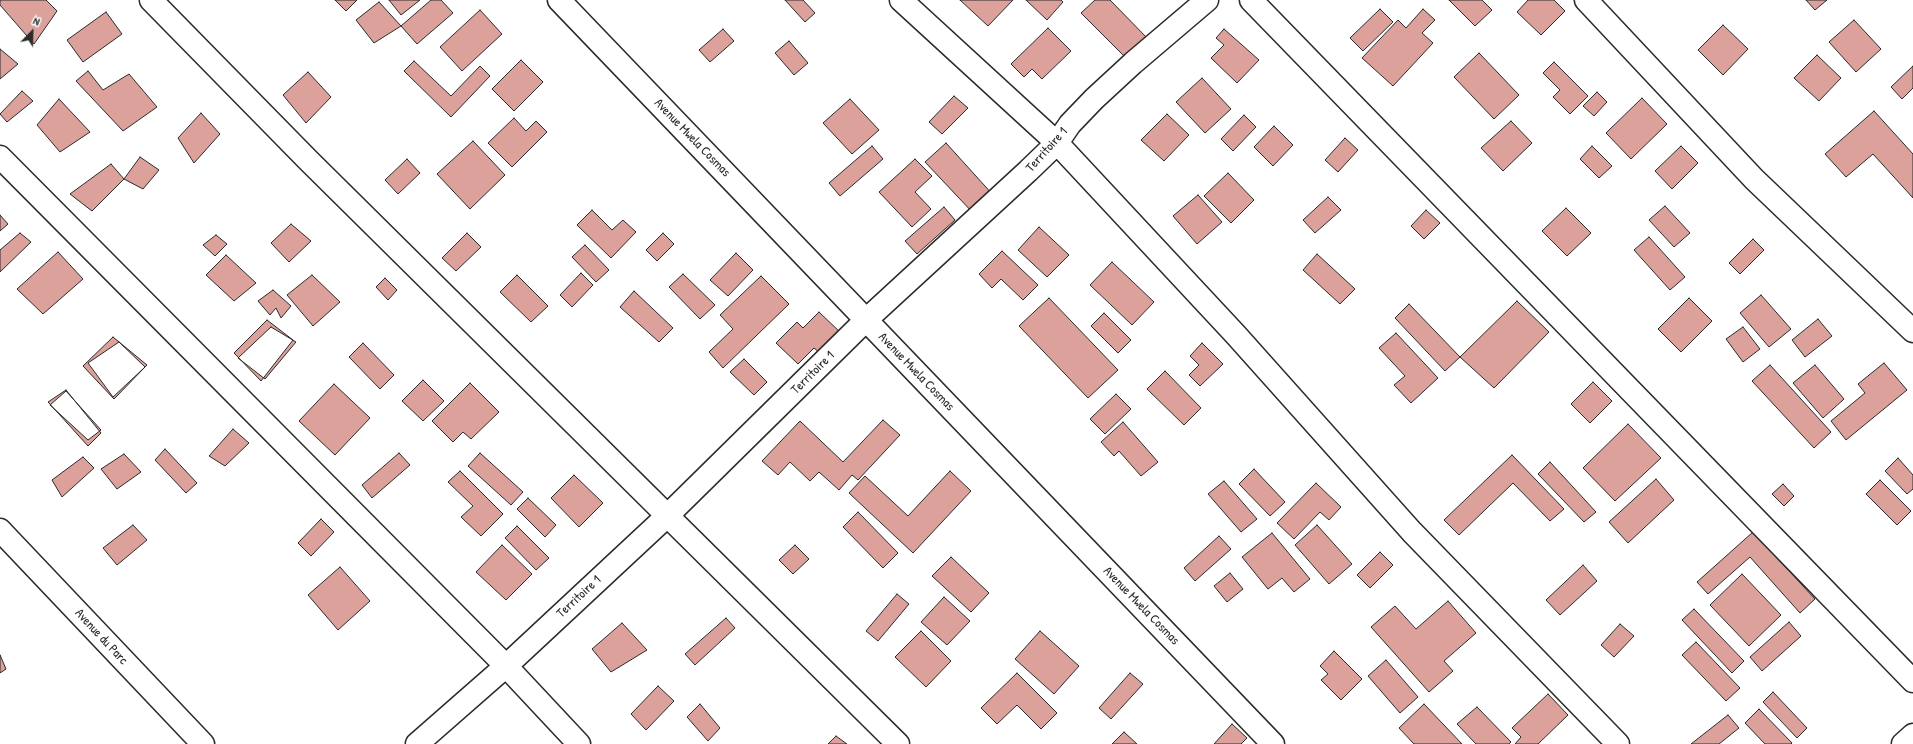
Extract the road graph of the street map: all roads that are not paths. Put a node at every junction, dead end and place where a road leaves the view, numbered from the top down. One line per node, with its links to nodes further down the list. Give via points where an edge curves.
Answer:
1 (151, 0): 11 (street)
2 (559, 0): 9 (street, Avenue Mwela Cosmas)
3 (901, 0): 7 (street)
4 (1207, 0): 7 (street, Territoire 1, via 1133,62 1094,99 1070,124)
5 (1251, 0): 14 (street)
6 (1586, 0): 10 (street, via 1754,179)
7 (1057, 143): 9 (street, Territoire 1, via 969,228); 21 (street, via 1236,334 1412,532)
8 (0, 157): 13 (street)
9 (866, 320): 11 (street, Territoire 1); 20 (street, Avenue Mwela Cosmas)
10 (1913, 331)
11 (666, 516): 13 (street, Territoire 1); 19 (street)
12 (0, 530): 16 (street, Avenue du Parc)
13 (506, 666): 17 (street, Territoire 1); 18 (street)
14 (1913, 681)
15 (1913, 735): 22 (street)
16 (203, 744)
17 (417, 744)
18 (579, 744)
19 (898, 744)
20 (1273, 744)
21 (1618, 744)
22 (1903, 744)

